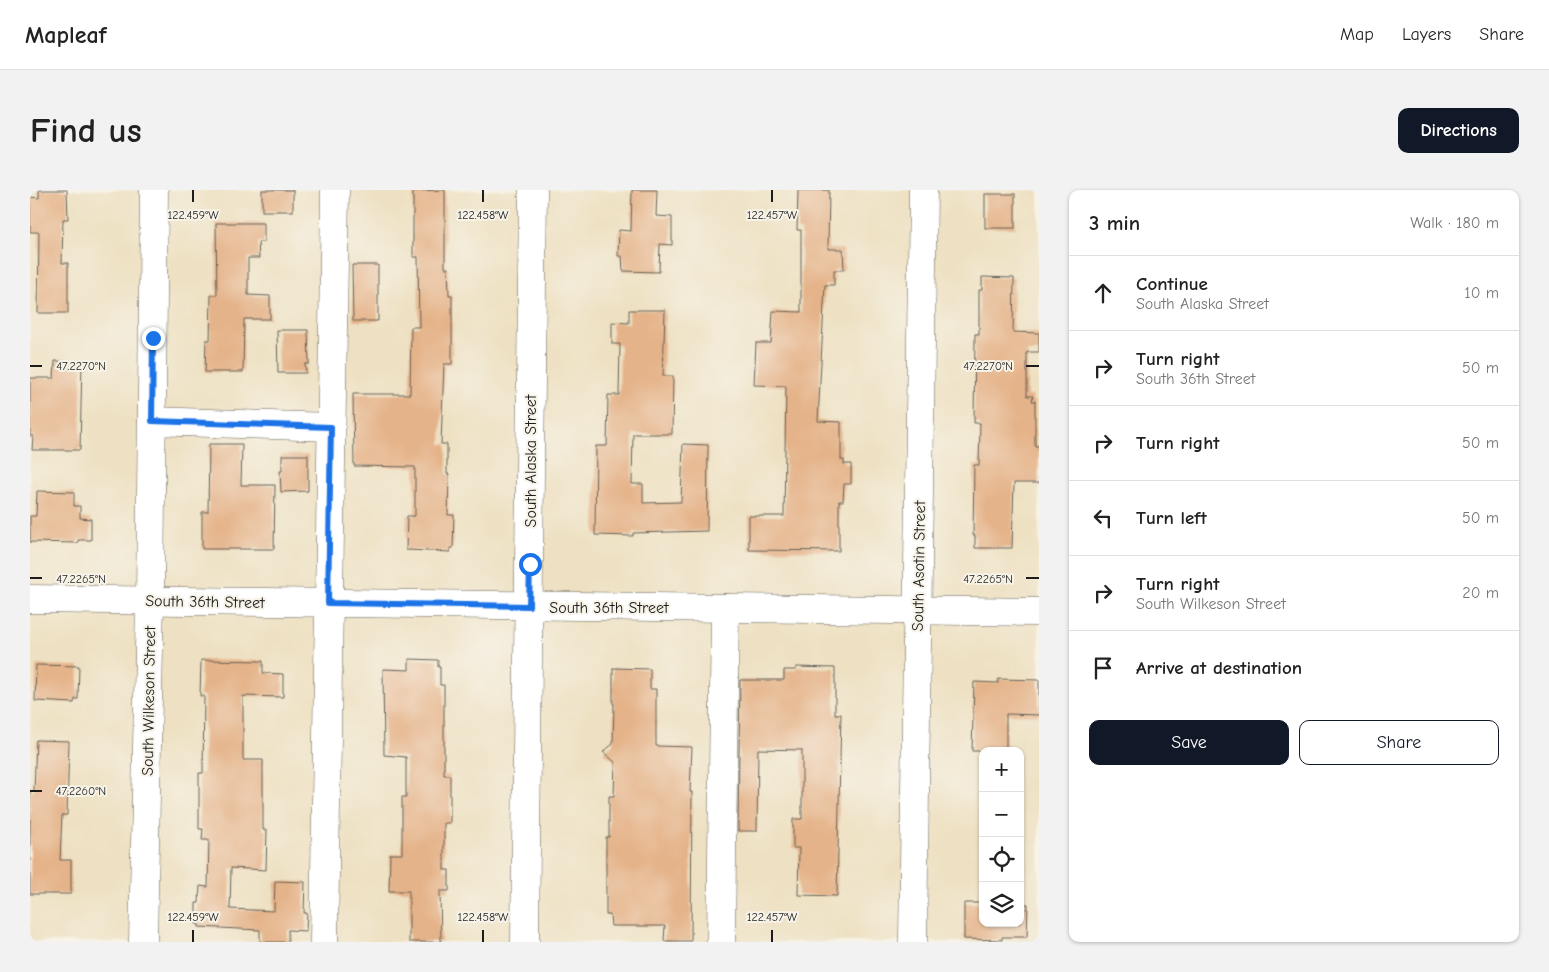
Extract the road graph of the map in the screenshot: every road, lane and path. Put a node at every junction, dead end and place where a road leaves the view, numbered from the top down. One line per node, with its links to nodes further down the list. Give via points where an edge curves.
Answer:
1 (154, 190): 5 (street, South Wilkeson Street)
2 (335, 190): 6 (street)
3 (533, 190): 10 (street, South Alaska Street)
4 (923, 190): 12 (street, South Asotin Street)
5 (152, 421): 6 (street); 8 (street, South Wilkeson Street)
6 (331, 427): 9 (street)
7 (30, 599): 8 (street, South 36th Street)
8 (150, 600): 9 (street, South 36th Street); 14 (street, South Wilkeson Street)
9 (328, 603): 10 (street, South 36th Street); 15 (street)
10 (529, 606): 11 (street, South 36th Street); 16 (street, South Alaska Street)
11 (725, 608): 12 (street, South 36th Street); 17 (street)
12 (917, 609): 13 (street, South 36th Street); 18 (street, South Asotin Street)
13 (1039, 612)
14 (143, 942)
15 (324, 942)
16 (526, 942)
17 (722, 942)
18 (913, 942)

